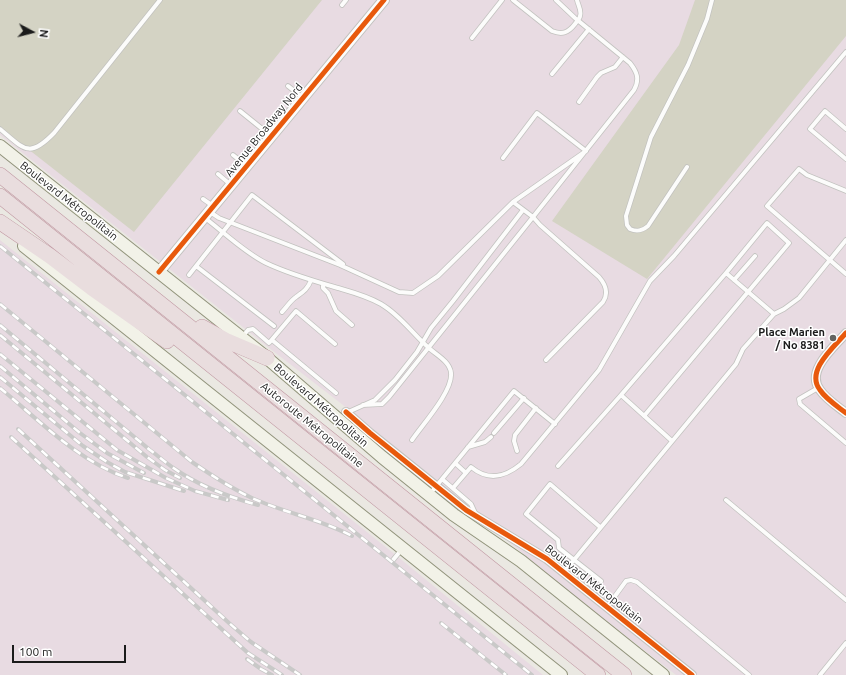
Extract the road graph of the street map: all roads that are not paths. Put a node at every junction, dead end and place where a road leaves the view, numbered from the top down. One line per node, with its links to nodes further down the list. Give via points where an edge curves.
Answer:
1 (160, 0): 20 (lane, via 47,140 30,149)
2 (346, 0): 9 (lane)
3 (384, 0): 17 (street, Avenue Broadway Nord)
4 (502, 0): 12 (lane)
5 (513, 0): 10 (lane, via 559,34 567,32)
6 (556, 0): 10 (lane)
7 (577, 0): 10 (lane, via 581,14)
8 (712, 0): 29 (lane, via 688,65 651,137 626,216 630,229 638,231 648,226)
9 (342, 5)
10 (578, 20): 11 (lane)
11 (589, 29): 14 (lane); 15 (lane)
12 (472, 38)
13 (846, 52): 79 (lane, via 650,281 599,370)
14 (623, 57): 18 (lane, via 615,67 597,77); 24 (lane, via 637,72 637,85)
15 (552, 74)
16 (288, 86): 17 (lane)
17 (303, 98): 22 (street, Avenue Broadway Nord)
18 (579, 102)
19 (240, 111): 22 (lane)
20 (0, 129)
21 (846, 129): 27 (lane, via 825,111 810,129)
22 (272, 137): 28 (street, Avenue Broadway Nord)
23 (0, 146): 49 (main road, Boulevard Métropolitain)
24 (586, 151): 26 (lane, via 537,113); 36 (lane); 39 (lane)
25 (233, 155): 28 (lane)
26 (503, 158)
27 (846, 158)
28 (247, 167): 32 (street, Avenue Broadway Nord)
29 (687, 167)
30 (218, 174): 32 (lane)
31 (0, 175): 57 (highway, Autoroute Métropolitaine)
32 (232, 185): 38 (street, Avenue Broadway Nord)
33 (846, 191): 46 (lane, via 798,169 768,206)
34 (0, 196): 81 (highway, Autoroute Métropolitaine)
35 (204, 199): 38 (lane)
36 (513, 202): 37 (lane); 48 (lane, via 438,276 413,293 399,292)
37 (523, 210): 39 (lane); 65 (lane, via 430,328)
38 (210, 212): 41 (lane); 43 (lane); 49 (street, Avenue Broadway Nord)
39 (532, 217): 67 (lane); 69 (lane, via 599,277 607,293 603,302)
40 (0, 222): 81 (highway)
41 (231, 222): 43 (lane); 48 (lane); 48 (lane, via 252,195)
42 (0, 226): 97 (main road)
43 (223, 232): 47 (lane); 53 (lane, via 256,258)
44 (846, 240): 46 (lane)
45 (755, 256): 54 (lane)
46 (830, 260): 51 (lane); 59 (lane, via 799,298)
47 (196, 266): 52 (lane); 61 (lane)
48 (349, 269)
49 (160, 272): 63 (main road, Boulevard Métropolitain)
50 (726, 272): 54 (lane); 56 (lane, via 767,223 790,243); 72 (lane)
51 (846, 274)
52 (189, 275)
53 (311, 280): 55 (lane); 58 (lane, via 307,289 295,297)
54 (734, 280): 56 (lane)
55 (323, 284): 60 (lane, via 336,311); 65 (lane, via 381,304 402,320)
56 (748, 292): 59 (lane); 78 (lane)
57 (162, 305): 68 (highway, via 227,341); 107 (highway, Autoroute Métropolitaine)
58 (282, 312)
59 (774, 314): 84 (lane, via 743,349 736,364)
60 (352, 325)
61 (274, 326)
62 (846, 333): 70 (street, via 817,368 815,378)
63 (241, 338): 64 (lane, via 253,329 269,343); 68 (main road, Boulevard Métropolitain)
64 (272, 340): 66 (lane, via 296,311); 71 (lane)
65 (423, 342): 67 (lane); 74 (lane, via 395,380 375,400)
66 (335, 344)
67 (429, 348): 74 (lane, via 385,402); 83 (lane, via 449,365 451,383)
68 (267, 358): 77 (main road, Boulevard Métropolitain)
69 (546, 360)
70 (818, 388): 76 (street); 85 (lane, via 799,399 800,404)
71 (336, 393)
72 (621, 395): 78 (lane); 89 (lane)
73 (524, 398): 75 (lane); 80 (lane); 86 (lane, via 514,391)
74 (364, 405): 77 (lane)
75 (536, 408): 79 (lane); 87 (lane, via 515,435)
76 (846, 413)
77 (342, 416): 93 (main road, Boulevard Métropolitain)
78 (644, 416): 84 (lane)
79 (555, 424): 90 (lane, via 521,464 510,472 490,476 480,474 471,467)
80 (494, 433)
81 (301, 437): 106 (highway, Autoroute Métropolitaine)
82 (491, 437): 86 (lane, via 485,442)
83 (412, 440)
84 (672, 441): 96 (lane)
85 (846, 444)
86 (468, 447): 88 (lane)
87 (517, 452)
88 (455, 463): 90 (lane); 91 (lane)
89 (558, 466)
90 (466, 472): 92 (lane)
91 (442, 479): 92 (lane); 93 (lane)
92 (453, 488): 95 (lane, via 471,504)
93 (433, 490): 95 (street, Boulevard Métropolitain); 108 (main road, Boulevard Métropolitain, via 471,527 521,561)
94 (726, 500): 102 (lane)
95 (477, 517): 100 (street, Boulevard Métropolitain, via 539,553)
96 (600, 527): 99 (lane); 99 (lane, via 550,484 526,514 558,540 559,548)
97 (403, 548): 98 (lane); 105 (main road)
98 (393, 560)
99 (574, 560): 100 (lane); 101 (lane)
100 (564, 572): 103 (street, Boulevard Métropolitain)
101 (601, 581)
102 (846, 600)
103 (607, 607): 109 (street, Boulevard Métropolitain); 110 (lane, via 626,581 637,582)
104 (846, 643): 111 (lane)
105 (561, 675)
106 (598, 675)
107 (624, 675)
108 (663, 675)
109 (692, 675)
110 (749, 675)
111 (820, 675)

